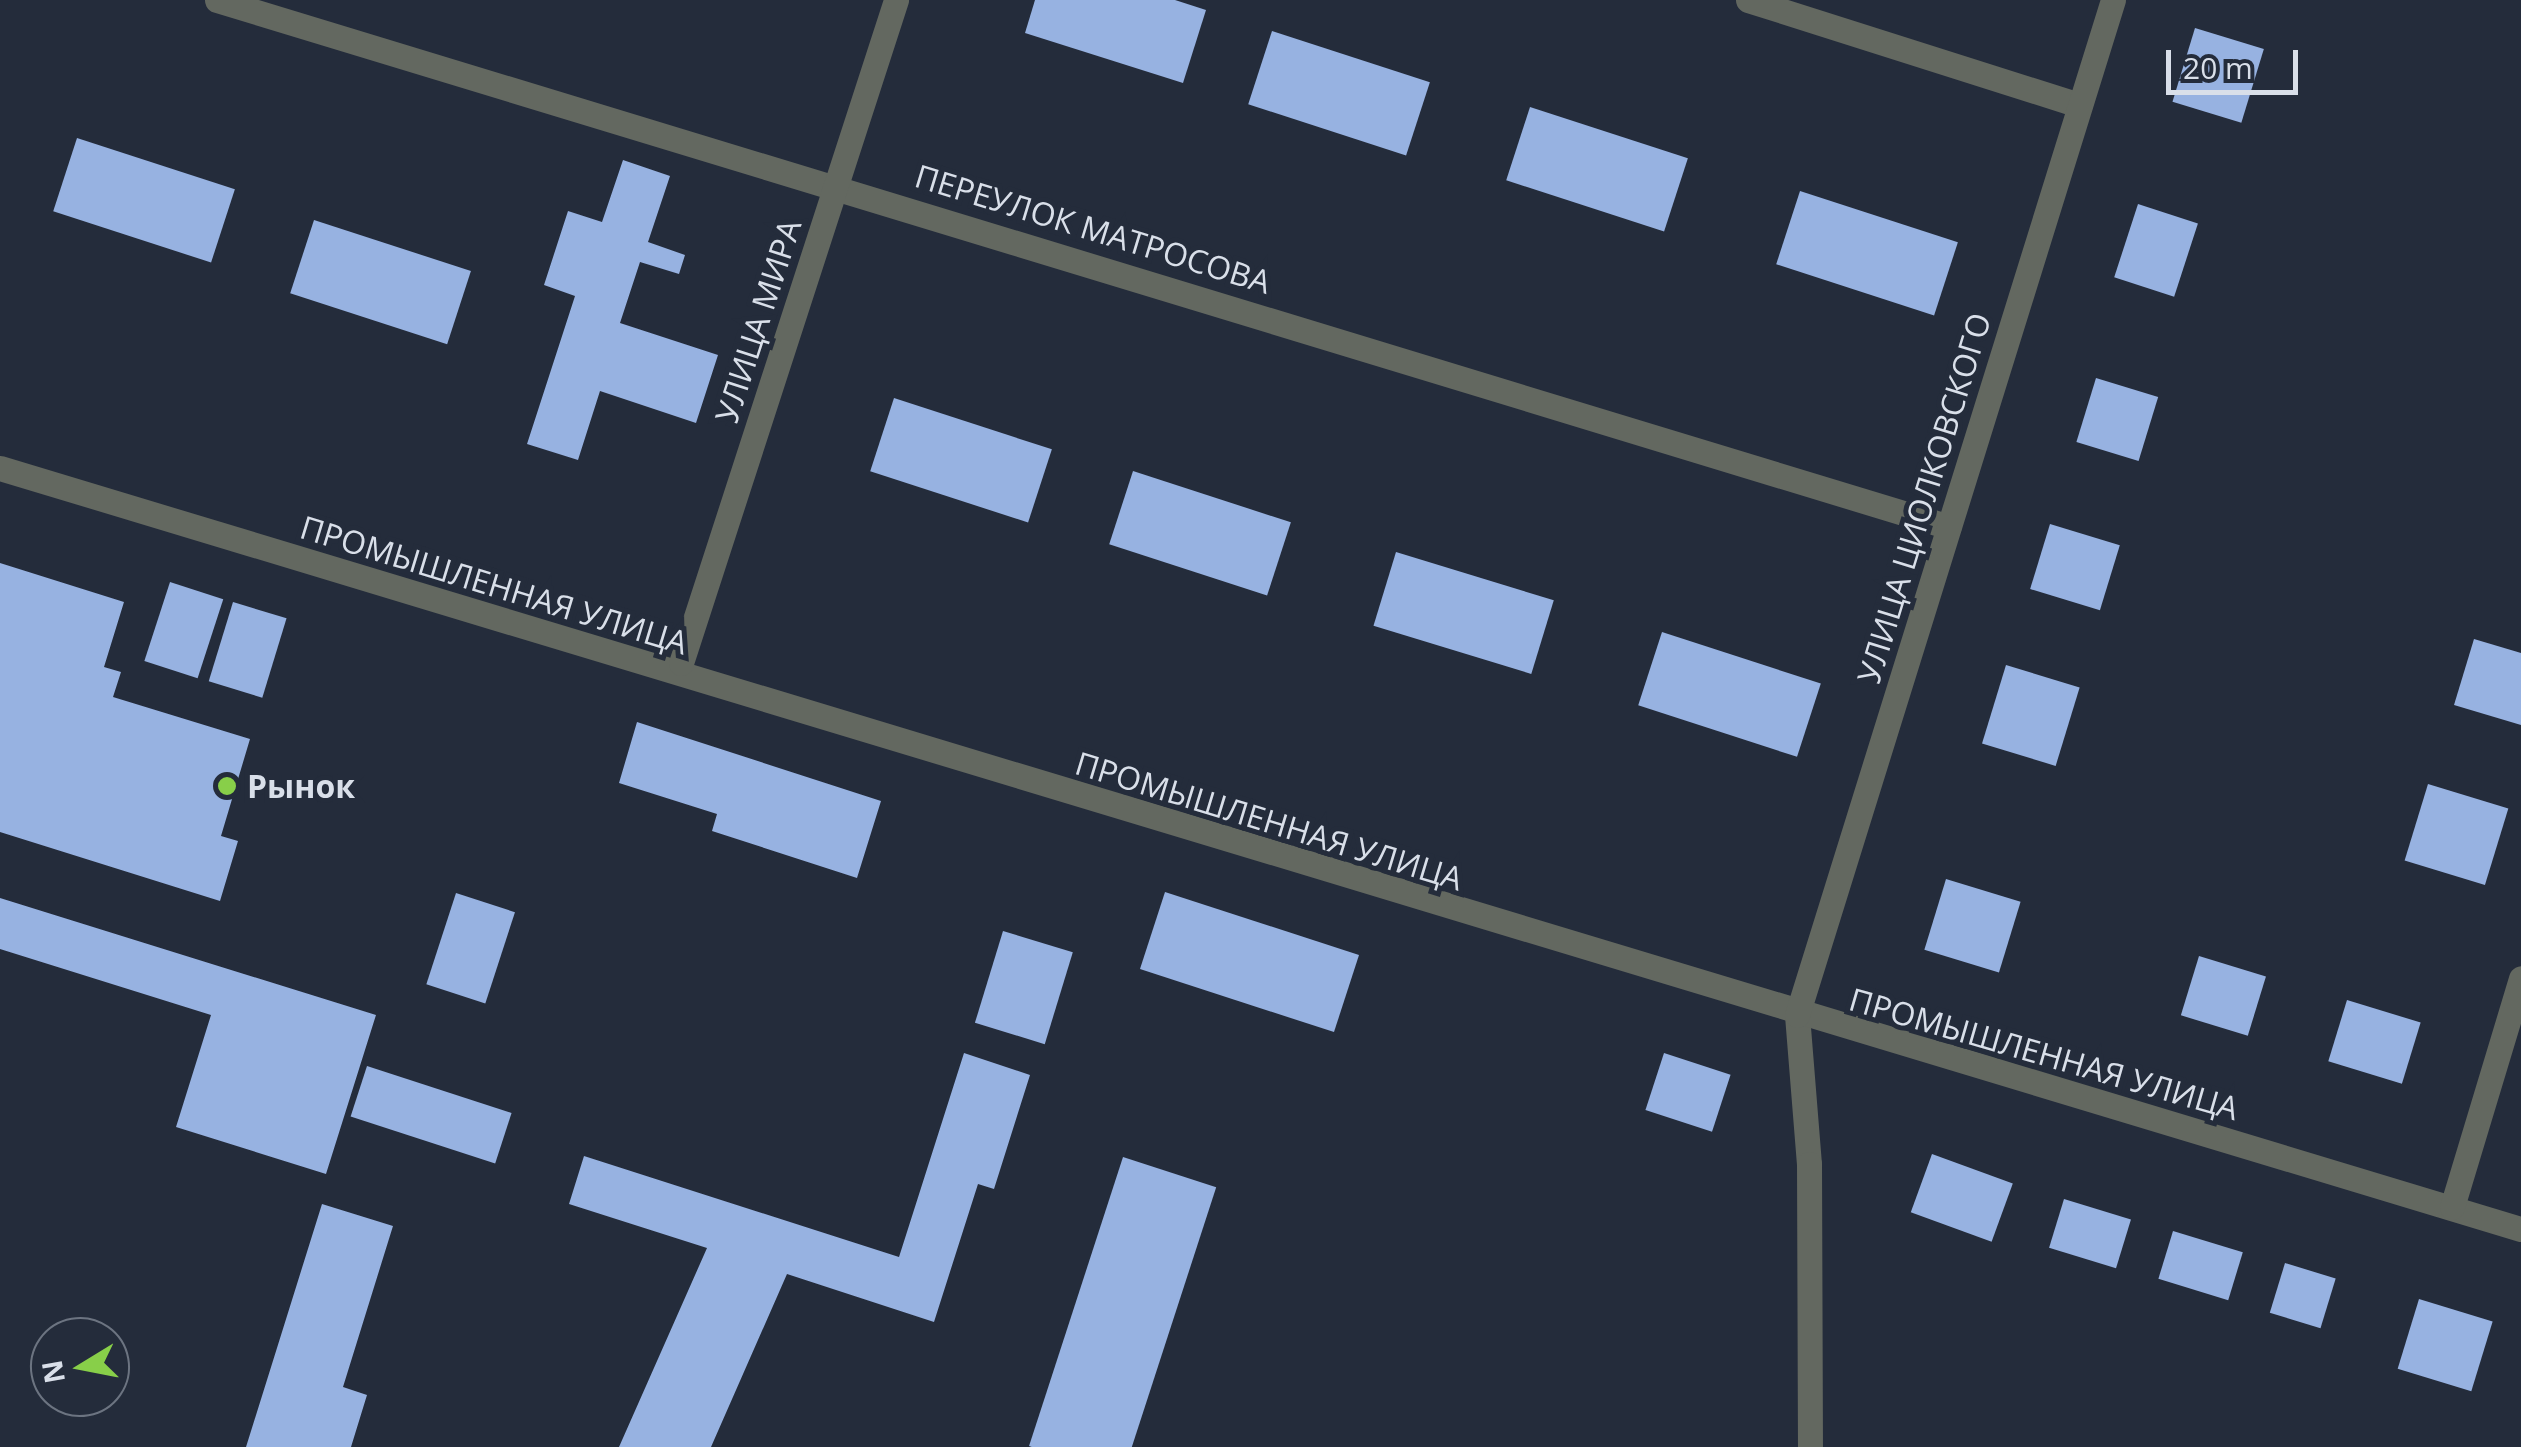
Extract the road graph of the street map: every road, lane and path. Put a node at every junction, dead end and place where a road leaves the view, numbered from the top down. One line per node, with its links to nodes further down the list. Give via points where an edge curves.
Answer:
1 (217, 0): 6 (street, ПЕРЕУЛОК МАТРОСОВА)
2 (896, 0): 6 (street, УЛИЦА МИРА)
3 (1748, 0): 5 (street)
4 (2113, 0): 5 (street, УЛИЦА ЦИОЛКОВСКОГО)
5 (2080, 105): 8 (street, УЛИЦА ЦИОЛКОВСКОГО)
6 (836, 184): 8 (street, ПЕРЕУЛОК МАТРОСОВА); 9 (street, УЛИЦА МИРА)
7 (0, 468): 11 (street, ПРОМЫШЛЕННАЯ УЛИЦА)
8 (1949, 527): 11 (street, УЛИЦА ЦИОЛКОВСКОГО)
9 (681, 663)
10 (2521, 978): 12 (street)
11 (1797, 1015): 12 (street, ПРОМЫШЛЕННАЯ УЛИЦА); 14 (street, via 1809,1164)
12 (2452, 1207): 13 (street, ПРОМЫШЛЕННАЯ УЛИЦА)
13 (2521, 1229)
14 (1810, 1447)

